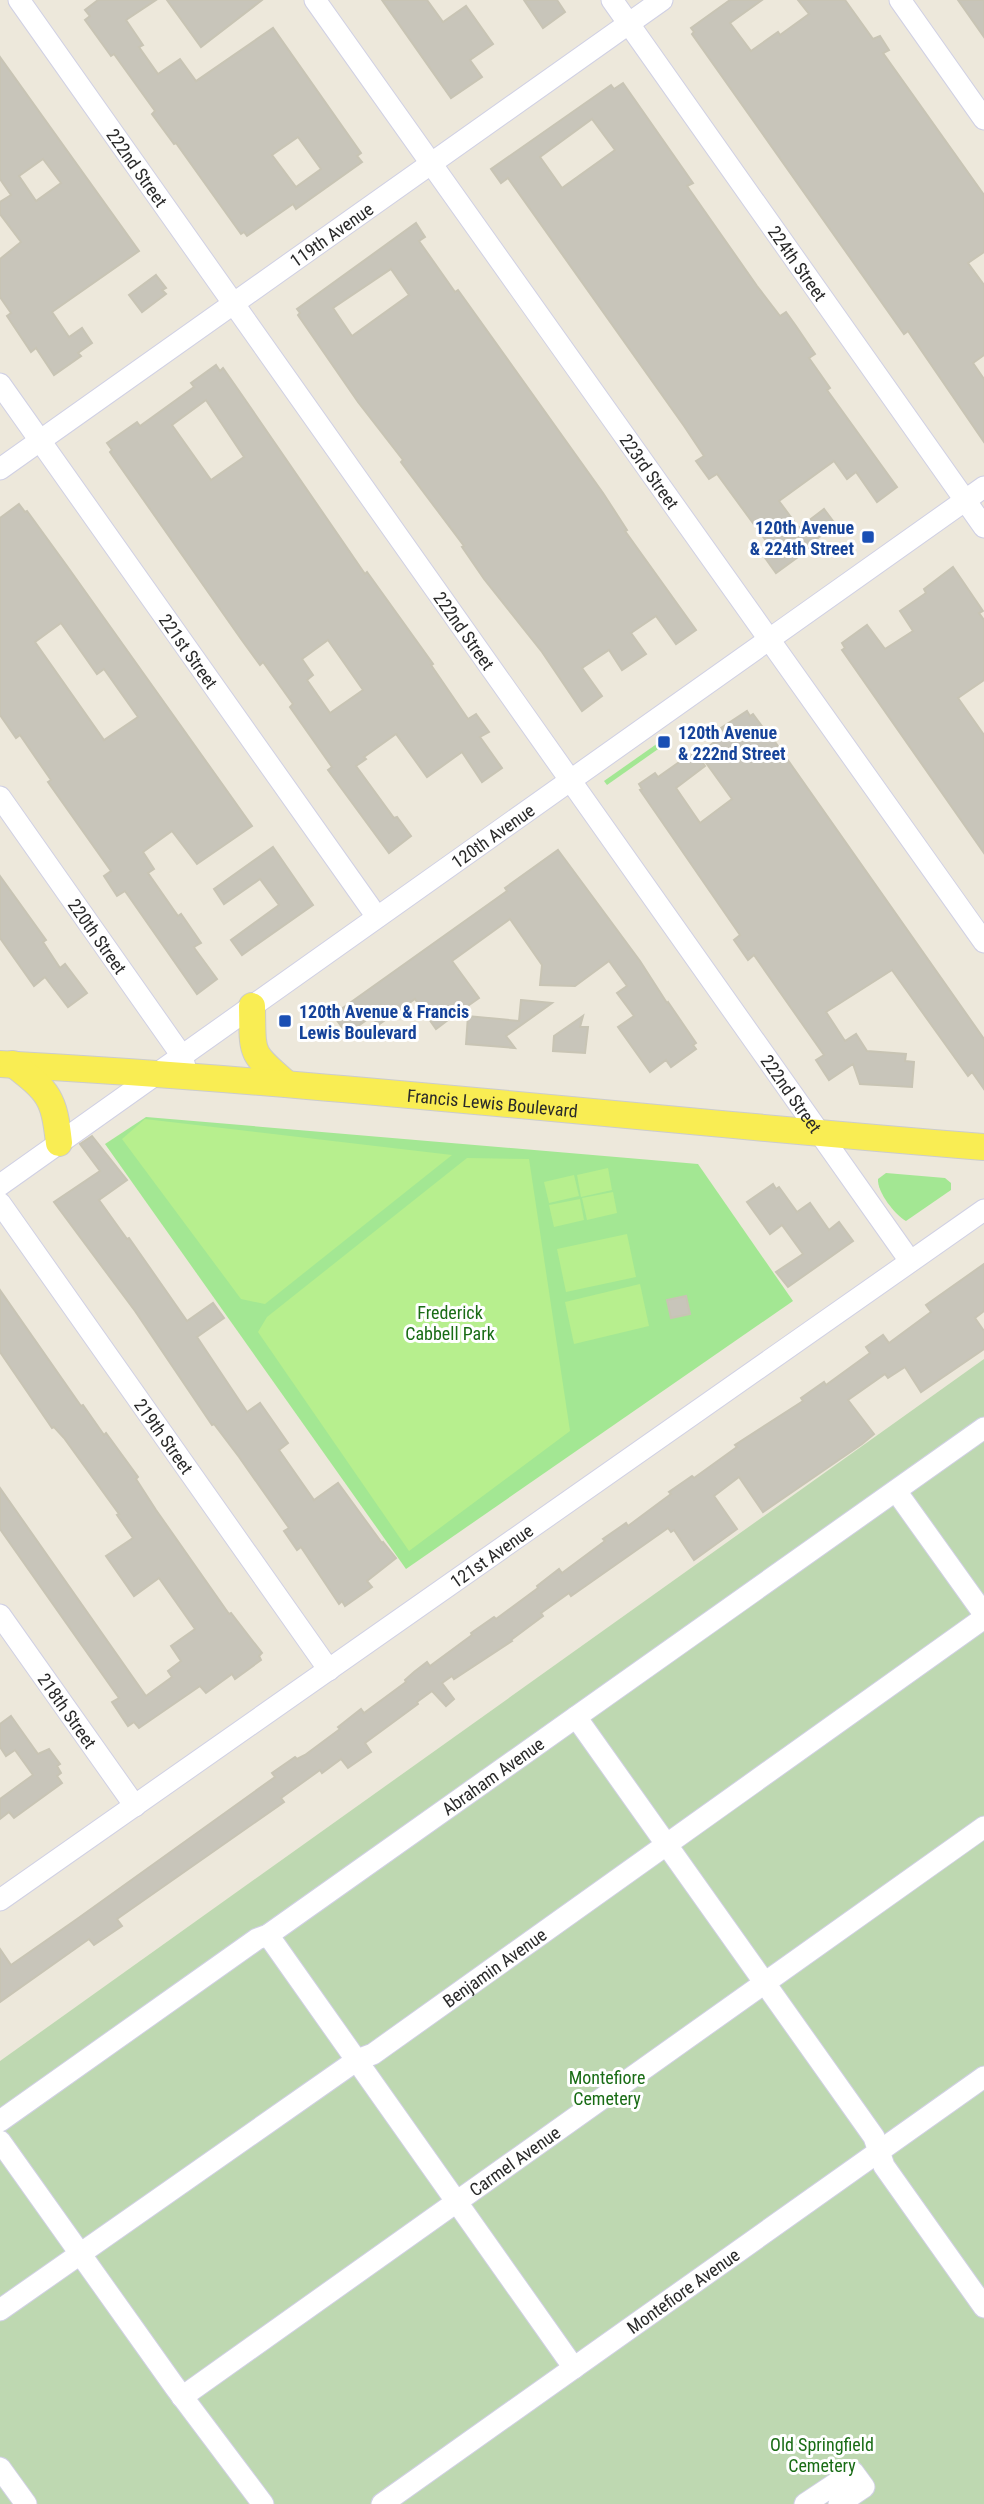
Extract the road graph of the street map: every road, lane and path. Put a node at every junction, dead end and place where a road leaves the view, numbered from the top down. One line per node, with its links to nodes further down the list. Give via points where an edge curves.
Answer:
1 (19, 0): 9 (street, 222nd Street)
2 (315, 0): 8 (street, 223rd Street)
3 (612, 0): 6 (street, 224th Street)
4 (662, 0): 6 (street, 119th Avenue)
5 (900, 0): 7 (street)
6 (628, 24): 8 (street, 119th Avenue); 14 (street, 224th Street)
7 (984, 118)
8 (431, 163): 9 (street, 119th Avenue); 16 (street, 223rd Street)
9 (233, 303): 11 (street, 119th Avenue); 17 (street, 222nd Street)
10 (0, 384): 11 (street, 221st Street)
11 (40, 441): 12 (street, 119th Avenue); 19 (street, 221st Street)
12 (0, 469)
13 (984, 487): 14 (street, 120th Avenue)
14 (965, 500): 15 (street, 224th Street); 16 (street, 120th Avenue)
15 (984, 527)
16 (768, 640): 17 (street, 120th Avenue); 20 (street, 223rd Street)
17 (571, 780): 19 (street, 120th Avenue); 26 (street, 222nd Street)
18 (0, 797): 23 (street, 220th Street)
19 (377, 917): 21 (street, 120th Avenue)
20 (984, 942)
21 (252, 1006): 23 (street, 120th Avenue); 25 (main road, via 253,1050)
22 (6, 1064): 24 (main road, Francis Lewis Boulevard); 27 (main road, via 42,1086 56,1114)
23 (185, 1066): 24 (main road, Francis Lewis Boulevard); 25 (main road, Francis Lewis Boulevard)
24 (155, 1074): 27 (street)
25 (287, 1084): 26 (main road, Francis Lewis Boulevard)
26 (818, 1134): 28 (main road, Francis Lewis Boulevard); 32 (street, 222nd Street)
27 (59, 1143): 29 (street)
28 (984, 1147)
29 (0, 1185)
30 (0, 1203): 37 (street, 219th Street)
31 (984, 1210): 32 (street, 121st Avenue)
32 (910, 1261): 37 (street, 121st Avenue)
33 (984, 1428): 34 (street, Abraham Avenue)
34 (896, 1491): 36 (street); 38 (street, Abraham Avenue)
35 (0, 1615): 39 (street, 218th Street)
36 (984, 1616): 41 (street, Benjamin Avenue)
37 (329, 1670): 39 (street, 121st Avenue)
38 (576, 1717): 41 (street); 43 (street, Abraham Avenue)
39 (135, 1806): 42 (street, 121st Avenue)
40 (984, 1827): 44 (street, Carmel Avenue)
41 (665, 1844): 44 (street); 45 (street, Benjamin Avenue, via 373,2054)
42 (0, 1900)
43 (268, 1936): 45 (street); 47 (street, Abraham Avenue, via 257,1938)
44 (764, 1983): 49 (street, via 874,2137); 50 (street, Carmel Avenue)
45 (357, 2060): 50 (street); 51 (street, Benjamin Avenue)
46 (984, 2077): 49 (street, Montefiore Avenue)
47 (0, 2121)
48 (0, 2141): 51 (street)
49 (879, 2152): 52 (street, via 884,2166); 54 (street, Montefiore Avenue)
50 (456, 2202): 54 (street); 55 (street, Carmel Avenue)
51 (80, 2256): 53 (street, Benjamin Avenue); 55 (street)
52 (984, 2306)
53 (0, 2311)
54 (574, 2368): 59 (street, Montefiore Avenue)
55 (182, 2397): 58 (street)
56 (0, 2468): 57 (street)
57 (26, 2504)
58 (263, 2504)
59 (383, 2504)
60 (805, 2504): 61 (street, via 853,2472 864,2487)
61 (839, 2504)

